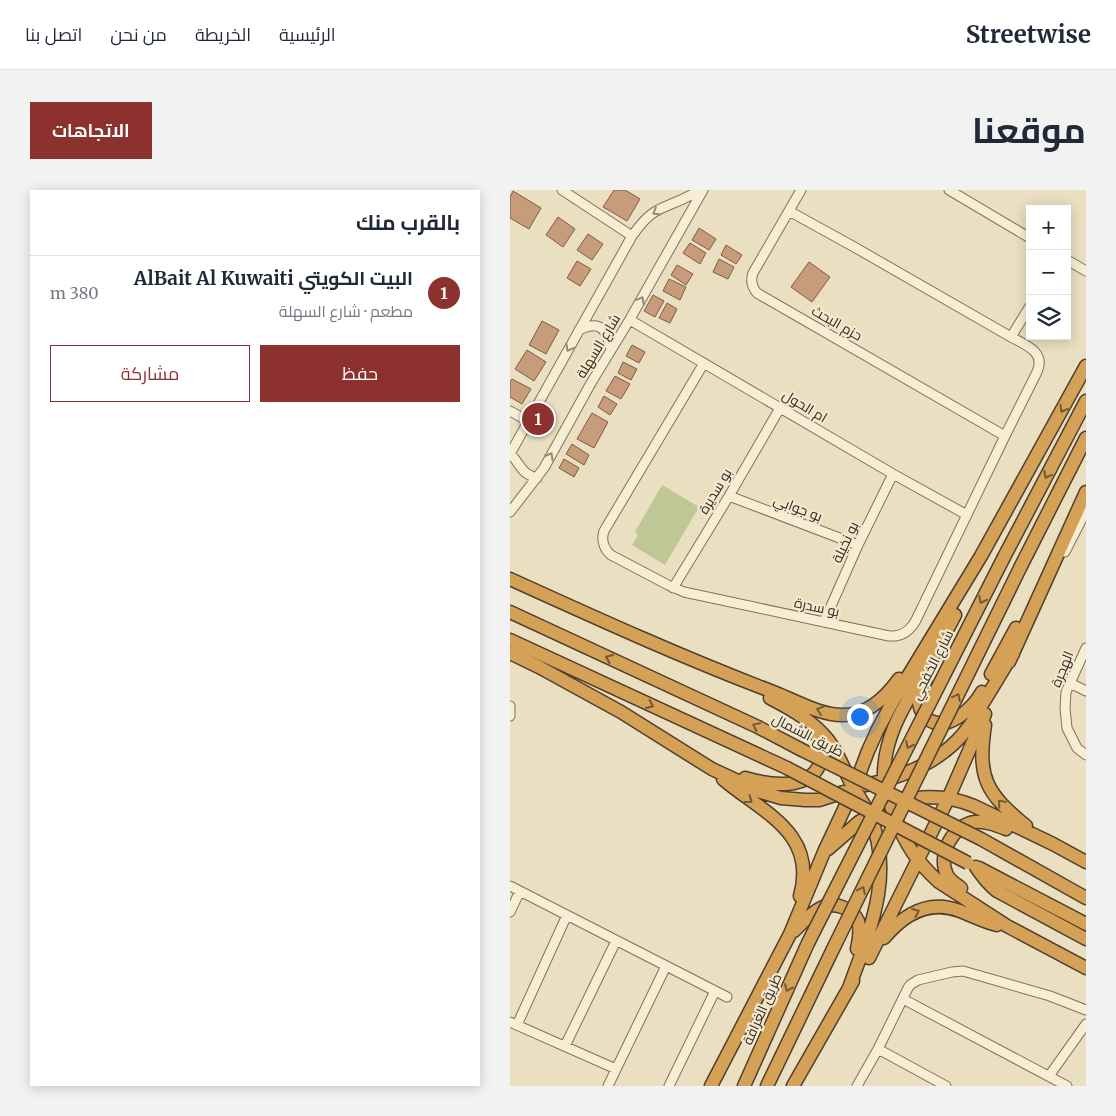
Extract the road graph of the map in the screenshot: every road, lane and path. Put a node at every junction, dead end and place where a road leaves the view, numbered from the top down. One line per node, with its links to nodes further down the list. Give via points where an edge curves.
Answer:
1 (562, 190): 7 (street)
2 (703, 190): 12 (street, شارع السهلة, one-way to 2)
3 (801, 190): 6 (street, حزم البحث)
4 (949, 190): 8 (street)
5 (694, 191): 7 (street, شارع السهلة, one-way to 7, via 683,200 651,214)
6 (789, 211): 14 (street, بو سدرة); 22 (street, حزم البحث, via 752,273 752,285 757,294)
7 (632, 236): 13 (street, شارع السهلة)
8 (1026, 236)
9 (1071, 263): 10 (street)
10 (1086, 272)
11 (1026, 313): 14 (street)
12 (630, 320): 15 (street, شارع السهلة); 16 (street, ام الحول)
13 (579, 330): 15 (street, via 590,325 599,326 609,340); 21 (street, شارع السهلة, one-way to 21)
14 (1011, 337): 22 (street, بو سدرة, via 1035,352 1040,363)
15 (611, 350): 26 (street, شارع السهلة, one-way to 15)
16 (704, 362): 19 (street, ام الحول); 36 (street, بو سدرة, via 602,537 611,555)
17 (1086, 366): 33 (highway, one-way to 33)
18 (1086, 401): 73 (highway, شارع الخفجي, one-way to 73, bridge)
19 (780, 408): 25 (street, ام الحول); 28 (street, بو سديرة)
20 (510, 411): 21 (street)
21 (528, 420): 24 (street, شارع السهلة)
22 (1005, 436): 31 (street, بو سدرة)
23 (1086, 438): 92 (highway, one-way to 23, bridge)
24 (510, 454): 26 (street, via 526,473)
25 (893, 474): 31 (street, ام الحول); 32 (street, بو نخيلة)
26 (537, 478): 30 (street, شارع السهلة)
27 (1086, 492): 35 (highway)
28 (729, 496): 32 (street, بو جوابي); 36 (street, بو سديرة)
29 (1086, 511): 35 (street)
30 (510, 512)
31 (967, 515): 38 (street, بو سدرة, via 910,630 900,636 889,636)
32 (858, 545): 38 (street, بو نخيلة)
33 (981, 556): 43 (highway, via 976,575); 44 (highway, one-way to 44, via 896,683 876,704 860,712 843,715 823,712); 54 (highway, via 876,731)
34 (510, 579): 44 (highway)
35 (1046, 582): 42 (highway); 43 (highway, via 1012,635 980,696 956,719 946,723 930,721 920,708 920,697)
36 (673, 588): 38 (street, بو سدرة)
37 (510, 612): 65 (highway, طريق الشمال, one-way to 37, bridge, via 981,839 758,727)
38 (824, 622)
39 (510, 640): 62 (highway, one-way to 62, bridge, via 787,768)
40 (1086, 648): 45 (street, الهجرة)
41 (510, 653): 52 (highway, via 622,712)
42 (1013, 654): 48 (highway); 53 (highway, via 968,729 957,740 922,766)
43 (934, 655): 53 (highway, via 890,736)
44 (722, 673): 50 (highway)
45 (1070, 683): 46 (street); 51 (street, الهجرة, via 1065,700 1068,728 1077,748)
46 (1086, 691)
47 (510, 706): 49 (street)
48 (987, 708): 55 (highway); 58 (highway, one-way to 48, via 1003,806 987,783 981,758)
49 (510, 716)
50 (801, 716): 52 (highway, via 817,735 822,752 818,768 804,780 768,783); 54 (highway, via 835,750)
51 (1086, 755)
52 (712, 769): 54 (highway, via 761,792 787,798 819,800); 70 (highway, one-way to 70, via 778,821 795,842 802,861 803,879)
53 (884, 781): 54 (highway); 56 (highway)
54 (854, 788): 57 (highway); 59 (highway)
55 (948, 799): 56 (highway, via 926,797); 58 (highway, via 963,801); 60 (highway)
56 (890, 805): 57 (highway); 60 (highway, via 902,836)
57 (870, 815): 59 (highway); 77 (highway, via 880,854 879,890 874,919)
58 (1053, 844): 61 (highway); 69 (highway, via 983,822 965,826 951,838 944,857 948,876 994,911)
59 (824, 852): 70 (highway)
60 (917, 860): 69 (highway, via 939,882); 74 (highway)
61 (1086, 862)
62 (972, 865): 68 (highway); 71 (highway, via 997,891)
63 (510, 886): 64 (street)
64 (520, 892): 66 (street); 67 (street)
65 (1086, 898)
66 (510, 912)
67 (567, 915): 72 (street); 82 (street)
68 (1086, 924)
69 (1007, 926): 74 (highway, one-way to 69, via 896,925 928,908 949,908 985,922); 76 (highway)
70 (790, 934): 77 (highway, via 822,907 843,907 852,913 860,932); 90 (highway)
71 (1086, 939)
72 (616, 941): 75 (street); 84 (street)
73 (808, 943): 91 (highway, طريق الغرافة, one-way to 91)
74 (870, 958): 77 (highway)
75 (666, 966): 78 (street); 86 (street)
76 (1086, 968)
77 (849, 988): 93 (highway)
78 (715, 991): 79 (street); 89 (street)
79 (727, 997)
80 (902, 999): 81 (street, via 910,985 918,980 963,971); 85 (street); 87 (street)
81 (1086, 1010)
82 (514, 1023): 84 (street)
83 (1086, 1024): 87 (street)
84 (565, 1046): 86 (street)
85 (878, 1049): 94 (street); 95 (street)
86 (616, 1069): 88 (street)
87 (1049, 1076): 96 (street)
88 (608, 1086)
89 (669, 1086)
90 (711, 1086)
91 (744, 1086)
92 (768, 1086)
93 (793, 1086)
94 (857, 1086)
95 (946, 1086)
96 (1067, 1086)

